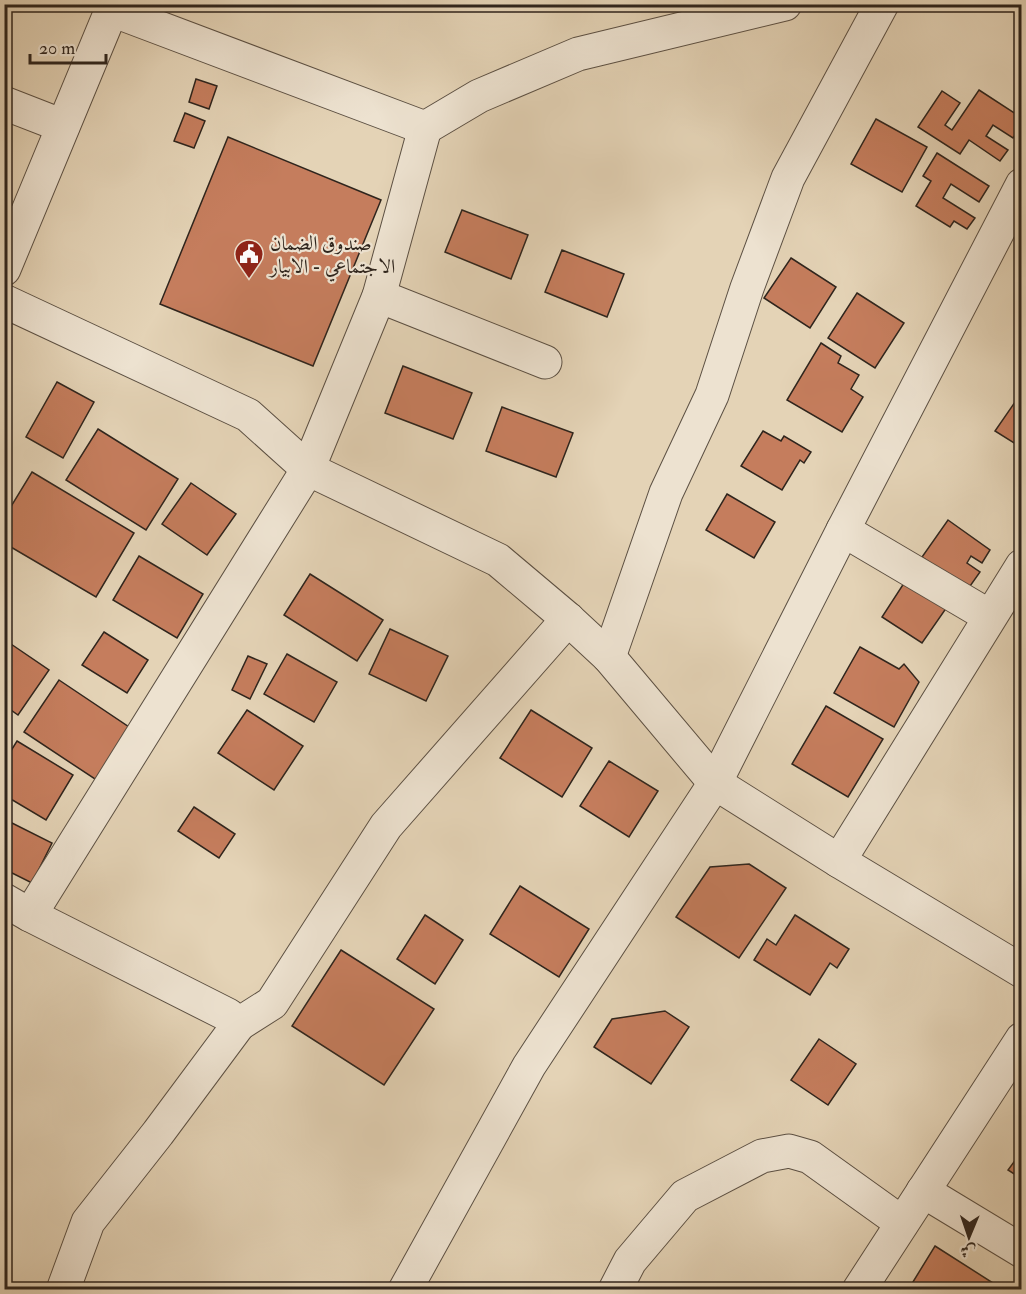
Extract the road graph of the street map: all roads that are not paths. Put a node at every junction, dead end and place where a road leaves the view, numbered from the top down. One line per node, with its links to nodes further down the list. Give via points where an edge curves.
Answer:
1 (785, 4): 6 (street, via 578,54 479,96)
2 (882, 4): 17 (street, via 788,178 712,395 666,494)
3 (113, 7): 5 (street); 6 (street)
4 (4, 103): 5 (street)
5 (63, 126): 8 (street)
6 (425, 128): 9 (street)
7 (1022, 185): 13 (street)
8 (4, 269)
9 (379, 296): 11 (street); 12 (street)
10 (4, 301): 12 (street, via 248,415)
11 (545, 362)
12 (308, 470): 16 (street, via 498,560); 20 (street)
13 (843, 530): 15 (street); 18 (street)
14 (1022, 566): 15 (street)
15 (989, 616): 19 (street)
16 (568, 619): 17 (street); 22 (street, via 386,826 272,1003)
17 (609, 657): 18 (street)
18 (715, 783): 19 (street); 28 (street, via 529,1066)
19 (839, 861): 21 (street)
20 (17, 908): 22 (street)
21 (1022, 971)
22 (239, 1024): 27 (street, via 88,1222)
23 (1022, 1039): 24 (street)
24 (923, 1191): 25 (street); 26 (street)
25 (902, 1223): 29 (street, via 810,1157 789,1151 762,1156 685,1196 630,1261); 30 (street)
26 (1022, 1251)
27 (63, 1290)
28 (405, 1290)
29 (615, 1290)
30 (859, 1290)

